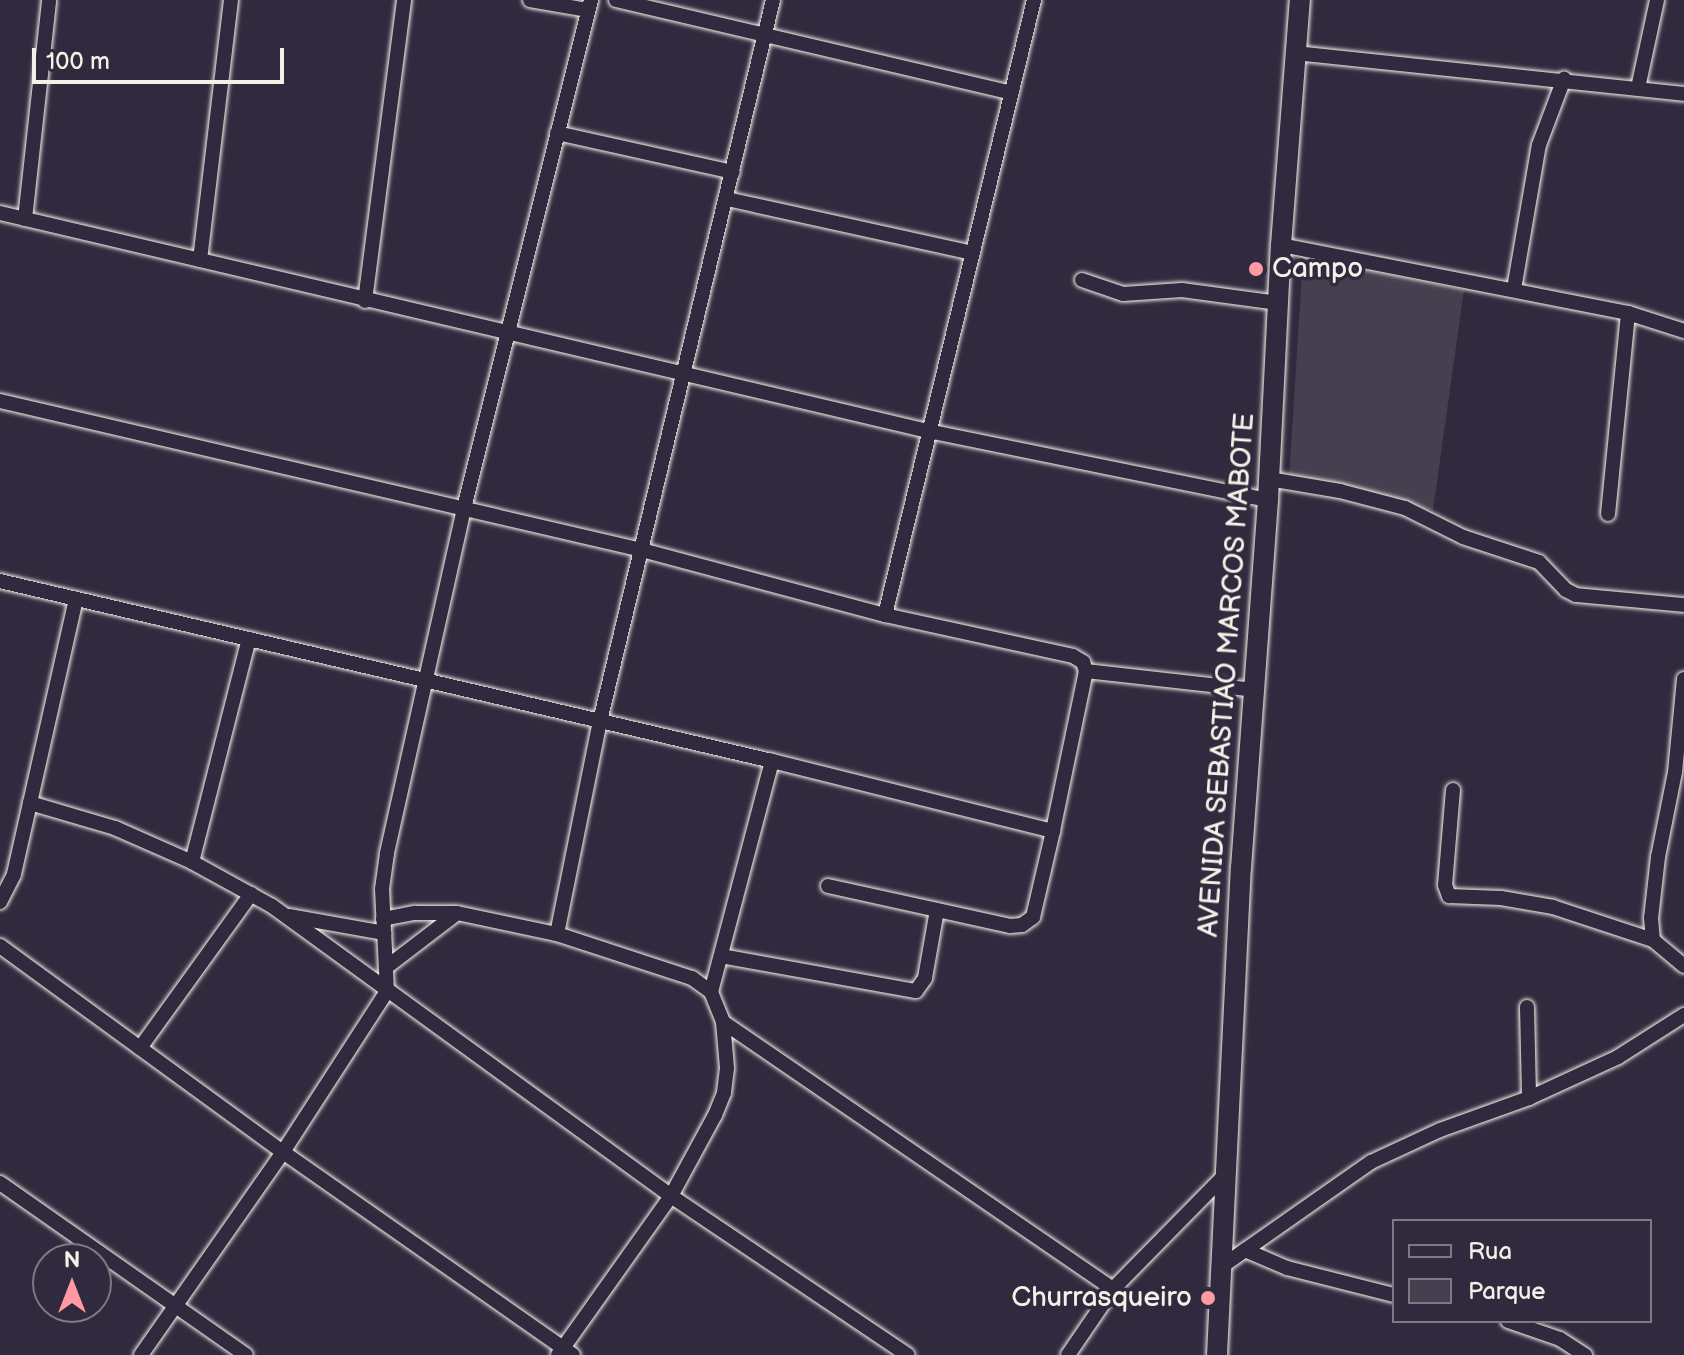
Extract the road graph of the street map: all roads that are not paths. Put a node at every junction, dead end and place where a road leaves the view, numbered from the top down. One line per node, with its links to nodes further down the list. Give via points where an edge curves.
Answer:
1 (49, 0): 21 (street)
2 (231, 0): 24 (street)
3 (404, 0): 27 (street)
4 (530, 0): 10 (street)
5 (616, 0): 11 (street)
6 (773, 0): 11 (street)
7 (1034, 0): 15 (street)
8 (1300, 0): 12 (main road, AVENIDA SEBASTIAO MARCOS MABOTE)
9 (1657, 0): 14 (street)
10 (589, 5): 17 (street)
11 (765, 32): 15 (street); 18 (street)
12 (1295, 53): 13 (street); 22 (main road, AVENIDA SEBASTIAO MARCOS MABOTE)
13 (1564, 79): 14 (street); 26 (street, via 1539,145)
14 (1638, 88): 16 (street)
15 (1011, 93): 23 (street)
16 (1684, 94)
17 (557, 133): 18 (street); 31 (street)
18 (733, 172): 19 (street)
19 (727, 199): 23 (street); 32 (street)
20 (0, 213): 21 (street)
21 (25, 219): 24 (street)
22 (1281, 245): 26 (street); 28 (main road, AVENIDA SEBASTIAO MARCOS MABOTE)
23 (972, 253): 34 (street)
24 (200, 260): 27 (street)
25 (1082, 280): 28 (street, via 1123,294 1182,290)
26 (1514, 289): 29 (street)
27 (365, 301): 31 (street)
28 (1278, 303): 35 (main road, AVENIDA SEBASTIAO MARCOS MABOTE)
29 (1628, 313): 30 (street); 38 (street)
30 (1684, 331)
31 (508, 333): 32 (street); 37 (street)
32 (684, 373): 34 (street); 39 (street)
33 (0, 401): 37 (street)
34 (928, 431): 36 (street); 43 (street)
35 (1269, 479): 36 (main road, AVENIDA SEBASTIAO MARCOS MABOTE); 42 (street, via 1405,508 1463,537 1539,562 1576,595)
36 (1268, 500): 48 (main road, AVENIDA SEBASTIAO MARCOS MABOTE)
37 (464, 508): 39 (street); 47 (street)
38 (1608, 514)
39 (642, 550): 43 (street); 49 (street)
40 (0, 581): 41 (street)
41 (76, 599): 44 (street); 52 (street)
42 (1684, 605)
43 (885, 615): 45 (street, via 1073,656)
44 (249, 639): 47 (street); 55 (street)
45 (1086, 671): 48 (street); 54 (street)
46 (1684, 679): 53 (street)
47 (424, 680): 49 (street); 62 (street, via 387,853)
48 (1256, 690): 77 (main road, AVENIDA SEBASTIAO MARCOS MABOTE)
49 (600, 721): 50 (street); 63 (street)
50 (772, 761): 54 (street); 66 (street)
51 (1453, 790): 64 (street, via 1445,885 1449,896 1553,907)
52 (30, 803): 55 (street, via 115,828); 58 (street, via 14,874)
53 (1677, 803): 64 (street, via 1658,857)
54 (1053, 831): 59 (street, via 1030,922 1010,926)
55 (192, 862): 57 (street)
56 (828, 886): 59 (street)
57 (251, 894): 61 (street); 74 (street)
58 (0, 902)
59 (937, 910): 66 (street, via 925,978 916,991)
60 (457, 913): 62 (street, via 415,913); 63 (street); 67 (street)
61 (284, 915): 62 (street); 69 (street)
62 (384, 926): 67 (street)
63 (557, 934): 70 (street, via 692,978)
64 (1653, 940): 68 (street)
65 (0, 946): 74 (street)
66 (721, 956): 70 (street)
67 (388, 966): 69 (street)
68 (1684, 966)
69 (387, 991): 76 (street); 79 (street)
70 (711, 992): 73 (street)
71 (1527, 1007): 75 (street)
72 (1684, 1015): 75 (street, via 1618,1057)
73 (723, 1022): 79 (street, via 724,1093); 82 (street)
74 (140, 1048): 76 (street)
75 (1529, 1098): 80 (street, via 1371,1162)
76 (283, 1152): 84 (street); 86 (street)
77 (1223, 1177): 81 (main road, AVENIDA SEBASTIAO MARCOS MABOTE); 82 (street)
78 (0, 1183): 84 (street)
79 (671, 1196): 86 (street); 89 (street)
80 (1245, 1250): 81 (street); 83 (street, via 1287,1268)
81 (1221, 1267): 91 (main road, AVENIDA SEBASTIAO MARCOS MABOTE)
82 (1113, 1289): 90 (street)
83 (1392, 1294)
84 (176, 1307): 87 (street); 88 (street)
85 (1514, 1323): 92 (street, via 1560,1339)
86 (564, 1353)
87 (141, 1355)
88 (246, 1355)
89 (908, 1355)
90 (1068, 1355)
91 (1217, 1355)
92 (1585, 1355)

